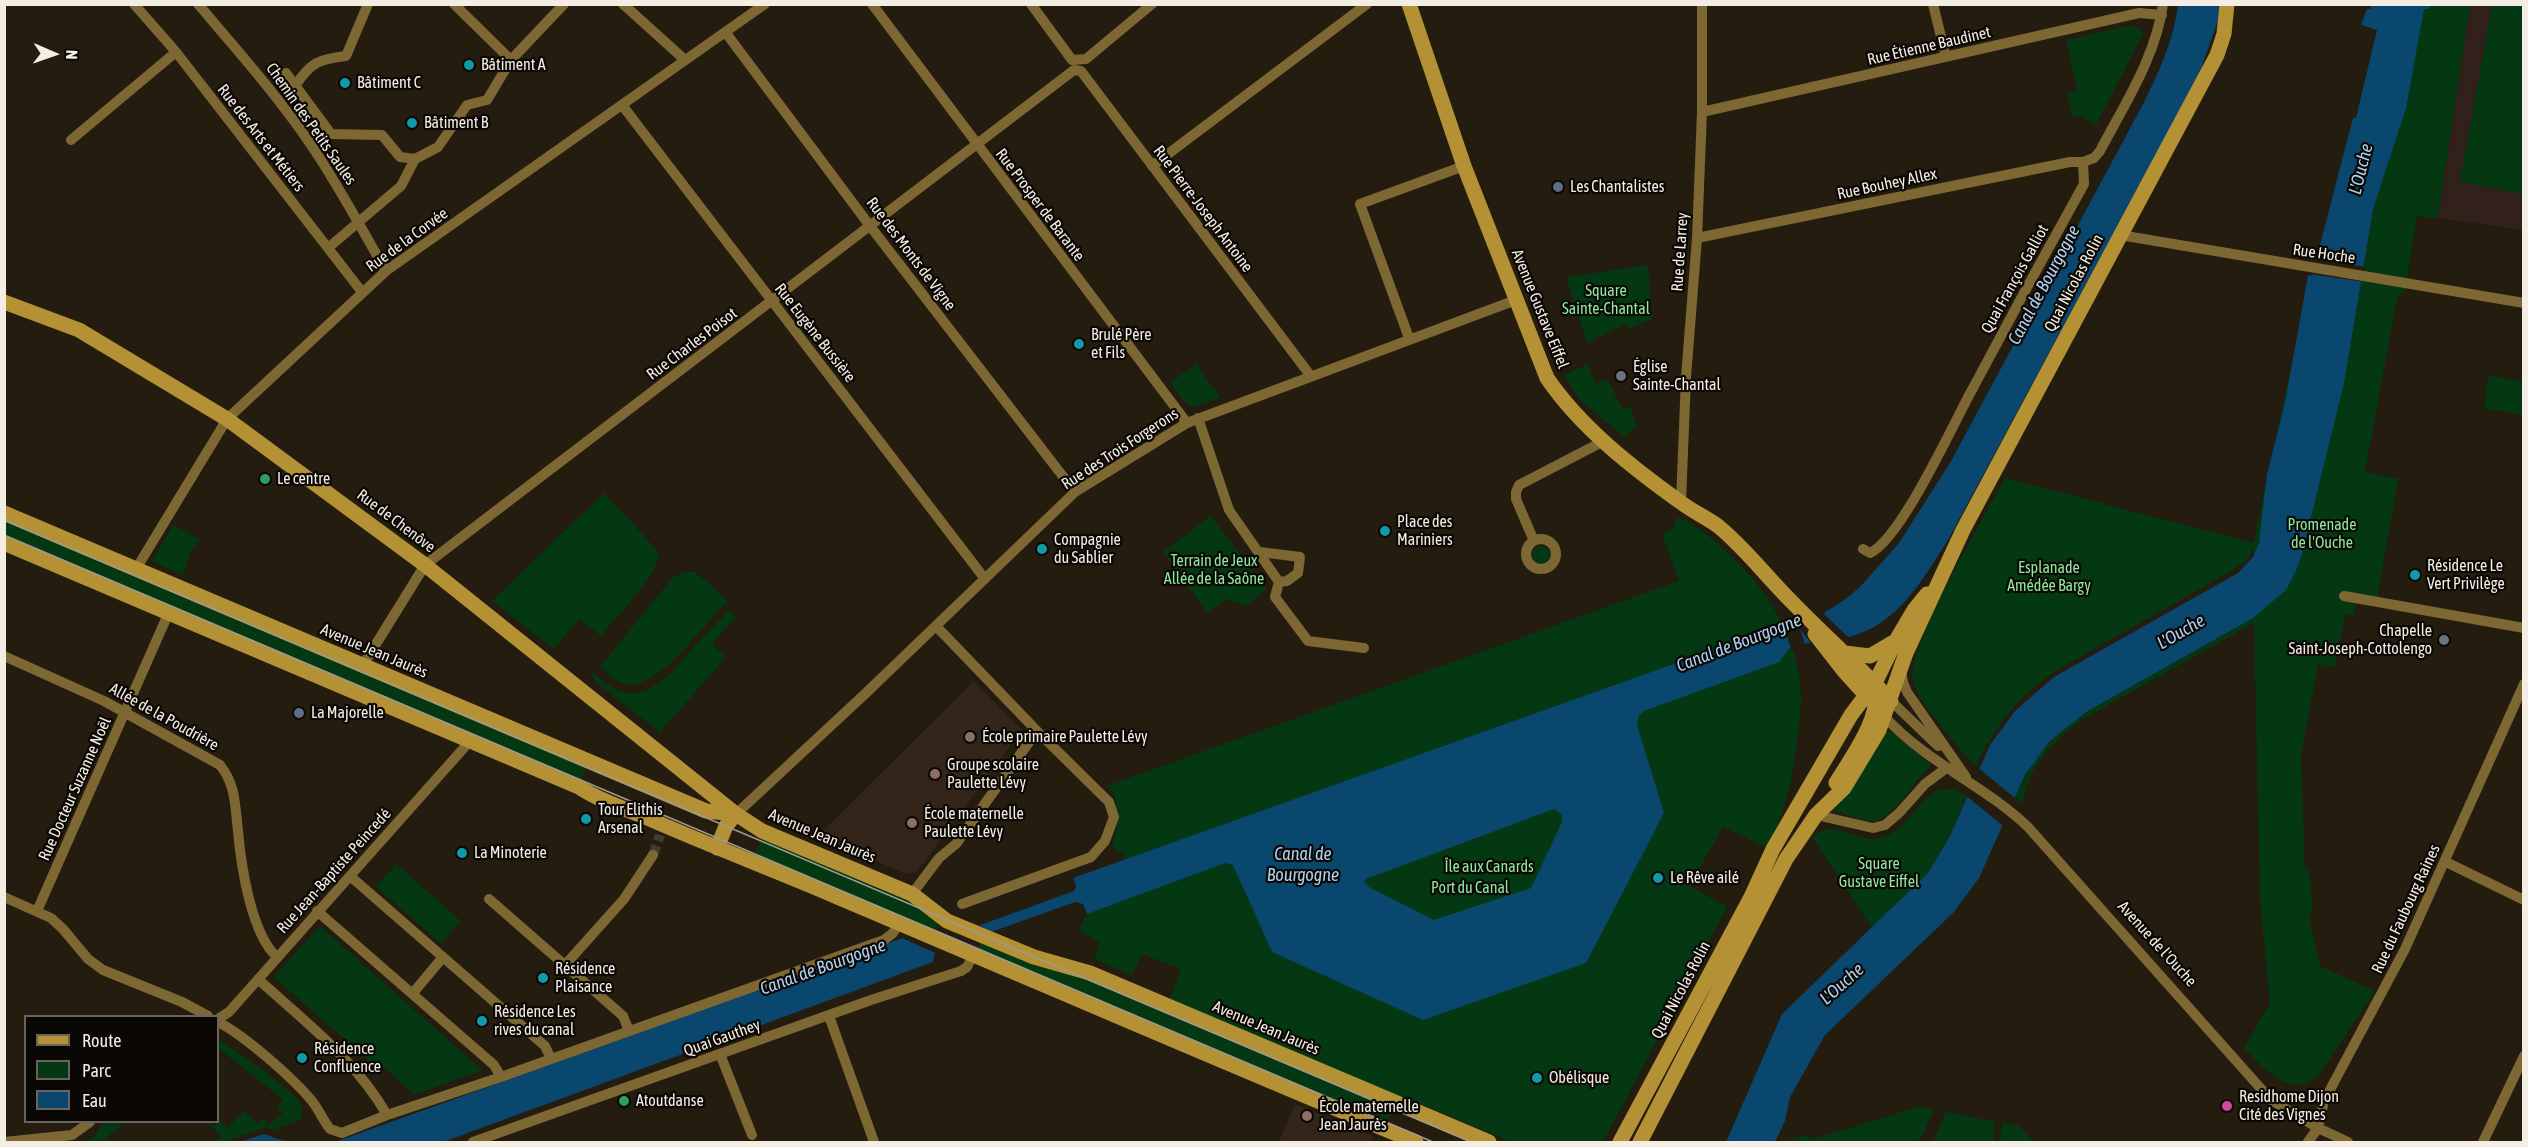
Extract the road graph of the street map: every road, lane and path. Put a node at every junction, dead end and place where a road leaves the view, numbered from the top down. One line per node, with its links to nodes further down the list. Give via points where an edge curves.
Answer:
1 (134, 4): 18 (street, Rue des Arts et Métiers)
2 (198, 4): 33 (street, Chemin des Petits Saules, via 306,137)
3 (368, 4): 24 (street, via 346,56 321,59)
4 (454, 4): 20 (street)
5 (564, 4): 20 (street)
6 (623, 4): 21 (street)
7 (765, 4): 17 (street, Rue de la Corvée)
8 (872, 4): 28 (street, Rue Prosper de Barante)
9 (1031, 4): 10 (street, via 1072,60 1086,59)
10 (1152, 4)
11 (1368, 4): 31 (street)
12 (1409, 4): 32 (main road, Avenue Gustave Eiffel)
13 (1702, 4): 26 (street, Rue de Larrey)
14 (1933, 4): 19 (street)
15 (2228, 4): 35 (main road, Quai Nicolas Rolin, via 2217,55)
16 (2163, 10): 19 (street, Rue Étienne Baudinet); 30 (street, via 2149,56 2100,151)
17 (726, 33): 21 (street, Rue de la Corvée); 34 (street, Rue des Monts de Vigne)
18 (176, 52): 27 (street); 37 (street, Rue des Arts et Métiers)
19 (1946, 57): 26 (street, Rue Étienne Baudinet)
20 (511, 60): 29 (street, via 487,100 467,105 438,147)
21 (686, 60): 25 (street, Rue de la Corvée)
22 (1069, 73): 28 (street, Rue Charles Poisot); 31 (street, Rue Pierre-Joseph Antoine, via 1081,71)
23 (286, 74): 24 (street)
24 (295, 86): 29 (street, via 331,134 382,135 400,157)
25 (622, 105): 38 (street, Rue de la Corvée); 42 (street, Rue Eugène Bussière)
26 (1702, 112): 36 (street, Rue de Larrey)
27 (71, 140)
28 (976, 145): 34 (street, Rue Charles Poisot); 48 (street, Rue Prosper de Barante)
29 (415, 159): 33 (street, via 401,186)
30 (2083, 162): 36 (street, Rue Bouhey Allex); 55 (street, Quai François Galliot, via 2084,184 1932,469 1902,518 1877,549 1870,553)
31 (1152, 166): 45 (street, Rue Pierre-Joseph Antoine)
32 (1464, 166): 40 (main road, Avenue Gustave Eiffel); 44 (street, via 1360,204)
33 (358, 222): 37 (street); 38 (street, Chemin des Petits Saules)
34 (870, 226): 42 (street, Rue Charles Poisot); 50 (street, Rue des Monts de Vigne)
35 (2120, 235): 43 (street, Rue Hoche); 59 (main road, Quai Nicolas Rolin)
36 (1697, 238): 51 (street, Rue de Larrey)
37 (328, 248): 39 (street, Rue des Arts et Métiers)
38 (386, 271): 39 (street, Rue de la Corvée)
39 (362, 292): 47 (street, Rue de la Corvée)
40 (1516, 300): 44 (street, Rue des Trois Forgerons); 49 (main road, Avenue Gustave Eiffel, via 1547,378)
41 (4, 302): 47 (main road, Rue de Chenôve, via 79,330)
42 (771, 302): 57 (street, Rue Charles Poisot); 60 (street, Rue Eugène Bussière)
43 (2523, 303)
44 (1408, 338): 45 (street, Rue des Trois Forgerons)
45 (1310, 375): 46 (street, Rue des Trois Forgerons)
46 (1198, 418): 48 (street, Rue des Trois Forgerons); 56 (street, via 1229,510)
47 (227, 419): 57 (main road, Rue de Chenôve); 58 (street, Rue de la Corvée)
48 (1187, 423): 50 (street, Rue des Trois Forgerons)
49 (1602, 442): 51 (main road, Avenue Gustave Eiffel); 53 (street, via 1519,485 1516,499)
50 (1075, 492): 60 (street, Rue des Trois Forgerons)
51 (1681, 502): 69 (main road, Avenue Gustave Eiffel, via 1739,546)
52 (4, 513): 58 (main road, Avenue Jean Jaurès)
53 (1534, 541)
54 (4, 543): 64 (main road)
55 (1863, 549)
56 (1260, 552): 61 (street); 61 (street, via 1300,557 1298,573)
57 (425, 565): 71 (street, Rue Charles Poisot); 79 (main road, Rue de Chenôve)
58 (136, 569): 71 (main road, Avenue Jean Jaurès)
59 (1940, 576): 63 (main road, Quai Nicolas Rolin); 72 (main road, Quai Nicolas Rolin)
60 (985, 579): 65 (street, Rue des Trois Forgerons)
61 (1280, 582): 68 (street, via 1275,597 1308,641)
62 (2344, 596): 66 (street)
63 (1923, 599): 67 (main road, Quai Nicolas Rolin); 74 (main road)
64 (169, 612): 75 (street, Rue Docteur Suzanne Noël); 77 (main road)
65 (936, 626): 76 (street); 79 (street, Rue des Trois Forgerons)
66 (2523, 628)
67 (1894, 642): 69 (main road, via 1870,656); 74 (main road, Quai Nicolas Rolin)
68 (1364, 648)
69 (1838, 650): 74 (main road, Avenue Gustave Eiffel)
70 (4, 656): 75 (street, Allée de la Poudrière)
71 (363, 665): 79 (main road, Avenue Jean Jaurès, via 706,811)
72 (1901, 671): 74 (main road, Quai Nicolas Rolin); 78 (street, Avenue de l'Ouche, via 1905,688)
73 (2523, 684): 85 (street, Rue du Faubourg Raines)
74 (1879, 699): 78 (street, Avenue de l'Ouche); 78 (street, Avenue de l'Ouche); 80 (main road, Quai Nicolas Rolin); 82 (main road, Quai Nicolas Rolin, via 1851,716)
75 (125, 713): 92 (street, Rue Docteur Suzanne Noël); 96 (street, Allée de la Poudrière, via 211,759 227,774 235,793 254,920 266,945)
76 (1037, 731): 87 (street, via 956,844 939,858); 91 (street, via 1109,802 1114,818 1105,841 1091,857)
77 (470, 741): 81 (main road, via 662,830); 86 (street, Rue Jean-Baptiste Peincedé)
78 (1949, 765): 80 (street, via 1885,825 1873,828); 116 (street, Avenue de l'Ouche, via 2011,810 2271,1100)
79 (736, 814): 81 (main road); 87 (main road, Avenue Jean Jaurès, via 762,831)
80 (1816, 815): 84 (main road, Quai Nicolas Rolin)
81 (717, 848): 94 (main road)
82 (1770, 853): 84 (main road); 106 (main road, Quai Nicolas Rolin)
83 (653, 855): 98 (street, via 624,899)
84 (1785, 859): 107 (main road, Quai Nicolas Rolin)
85 (2446, 862): 90 (street); 116 (street, Rue du Faubourg Raines, via 2324,1101)
86 (350, 876): 93 (street, Rue Jean-Baptiste Peincedé); 97 (street)
87 (912, 894): 122 (main road, Avenue Jean Jaurès, via 947,921 1022,952 1090,973)
88 (4, 897): 92 (street)
89 (489, 899): 98 (street)
90 (2523, 900)
91 (962, 904)
92 (37, 911): 101 (street, via 58,923 99,968)
93 (317, 911): 96 (street, Rue Jean-Baptiste Peincedé); 100 (street)
94 (899, 922): 95 (main road); 105 (street, via 884,940)
95 (974, 954): 102 (street, Quai Gauthey, via 961,971); 121 (main road)
96 (277, 957): 99 (street, Rue Jean-Baptiste Peincedé)
97 (443, 957): 100 (street); 110 (street, via 546,1046)
98 (565, 965): 105 (street, via 623,1017)
99 (258, 979): 103 (street, Rue Jean-Baptiste Peincedé); 114 (street, via 356,1068)
100 (413, 993): 111 (street, via 494,1065)
101 (205, 1015)
102 (829, 1016): 108 (street, Quai Gauthey); 120 (street)
103 (219, 1020)
104 (219, 1022): 114 (street, via 300,1089 334,1132 342,1133)
105 (629, 1031): 110 (street)
106 (1676, 1038): 107 (main road); 112 (main road, Quai Nicolas Rolin)
107 (1690, 1047): 113 (main road, Quai Nicolas Rolin)
108 (720, 1054): 117 (street); 119 (street, Quai Gauthey)
109 (2523, 1056): 127 (street)
110 (551, 1059): 111 (street)
111 (501, 1077): 114 (street)
112 (1645, 1096): 113 (main road); 123 (main road, Quai Nicolas Rolin)
113 (1660, 1104): 124 (main road, Quai Nicolas Rolin)
114 (387, 1115)
115 (89, 1123): 118 (street, via 72,1135)
116 (2318, 1128): 125 (street, Rue du Faubourg Raines); 126 (street, Avenue de l'Ouche)
117 (752, 1135)
118 (4, 1142)
119 (473, 1143)
120 (874, 1143)
121 (1416, 1143)
122 (1489, 1143)
123 (1620, 1143)
124 (1640, 1143)
125 (2308, 1143)
126 (2348, 1143)
127 (2483, 1143)

